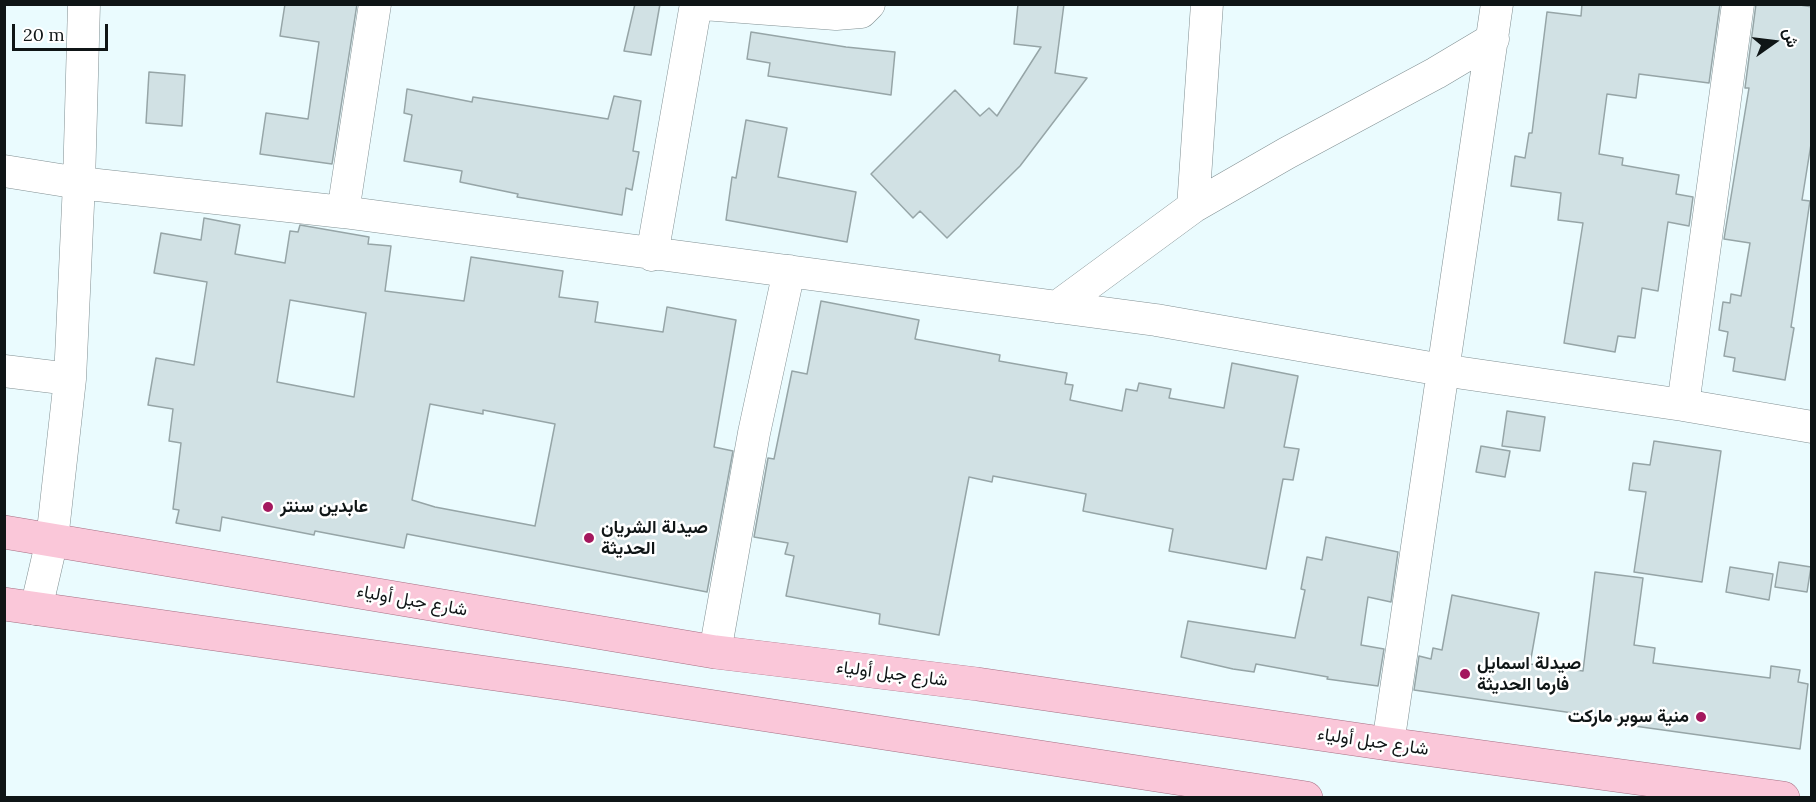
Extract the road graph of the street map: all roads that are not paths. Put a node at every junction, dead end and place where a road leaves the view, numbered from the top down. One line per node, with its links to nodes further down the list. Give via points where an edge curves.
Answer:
1 (84, 4): 11 (street)
2 (375, 4): 13 (street)
3 (696, 4): 14 (street)
4 (703, 4): 5 (street, via 836,14 861,12)
5 (869, 4)
6 (1207, 4): 12 (street)
7 (1497, 4): 9 (street)
8 (1737, 4): 20 (street)
9 (1493, 39): 12 (street); 17 (street)
10 (4, 171): 11 (street)
11 (79, 183): 13 (street); 19 (street)
12 (1193, 207): 16 (street)
13 (343, 212): 14 (street)
14 (652, 255): 15 (street)
15 (789, 271): 16 (street); 25 (street, via 753,433)
16 (1058, 307): 17 (street, via 1156,320)
17 (1442, 370): 20 (street); 26 (street)
18 (4, 372): 19 (street)
19 (70, 379): 23 (street)
20 (1683, 405): 21 (street)
21 (1812, 427)
22 (4, 532): 23 (main road, شارع جبل أولياء)
23 (52, 540): 24 (street); 25 (main road, شارع جبل أولياء)
24 (20, 606): 27 (main road, via 572,685)
25 (715, 652): 26 (main road, شارع جبل أولياء, via 977,684)
26 (1388, 744): 28 (main road, شارع جبل أولياء)
27 (1306, 798)
28 (1783, 798)

